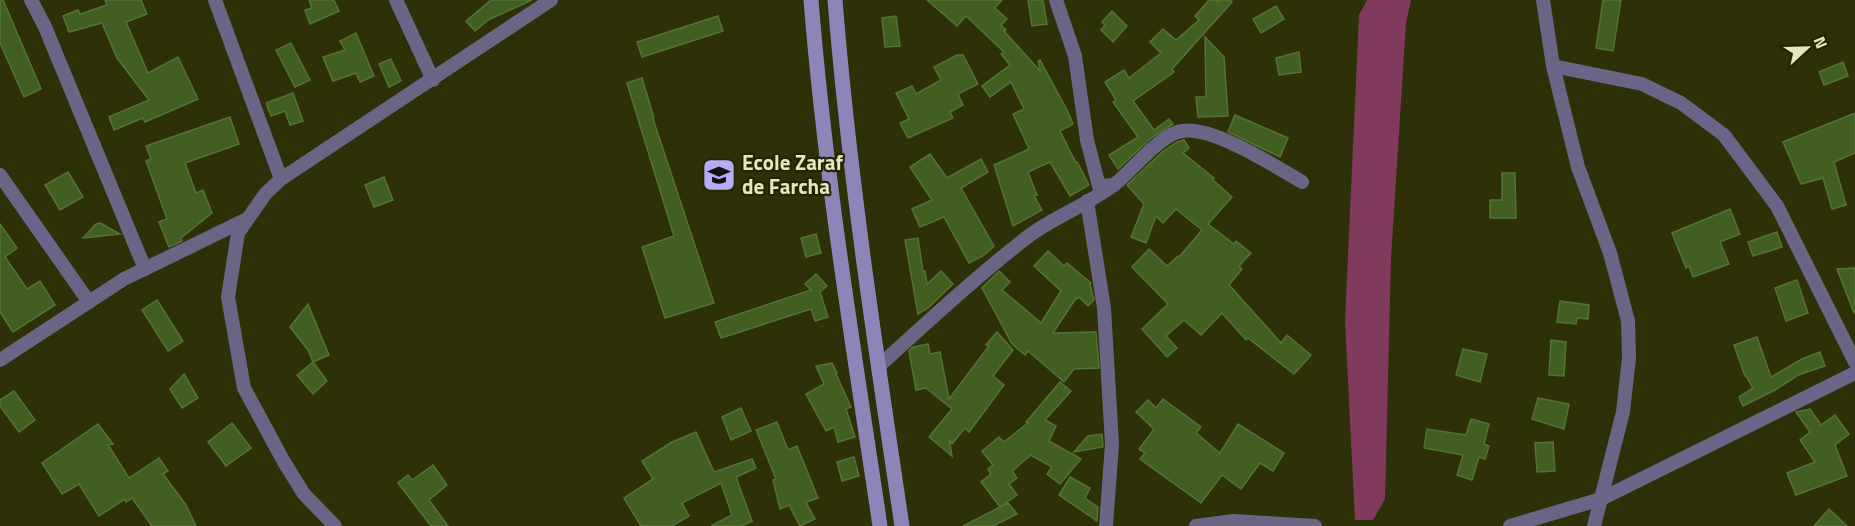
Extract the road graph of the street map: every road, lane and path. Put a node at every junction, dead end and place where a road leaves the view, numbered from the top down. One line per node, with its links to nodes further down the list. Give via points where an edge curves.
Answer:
1 (31, 0): 19 (street)
2 (215, 0): 14 (street)
3 (396, 0): 10 (street)
4 (551, 0): 10 (street)
5 (811, 0): 12 (street)
6 (835, 0): 11 (street)
7 (1056, 0): 16 (street, via 1075,56 1098,186)
8 (1543, 0): 9 (street)
9 (1553, 66): 22 (street, via 1642,84 1681,103 1724,135 1777,206); 25 (street, via 1578,167 1610,253 1628,321 1629,358 1623,412)
10 (433, 80): 14 (street)
11 (842, 92): 12 (street); 23 (street)
12 (818, 94): 27 (street)
13 (0, 175): 20 (street)
14 (281, 179): 18 (street)
15 (1302, 182): 16 (street, via 1208,133 1183,130 1166,137)
16 (1114, 185): 17 (street)
17 (1086, 201): 23 (street, via 1028,237); 29 (street, via 1104,308 1112,444)
18 (248, 219): 19 (street); 26 (street, via 238,233 228,297 244,388 304,494)
19 (145, 269): 20 (street)
20 (89, 302): 21 (street)
21 (0, 360)
22 (1855, 362)
23 (878, 367): 28 (street)
24 (1855, 372): 25 (street)
25 (1601, 499): 32 (street); 33 (street)
26 (335, 526)
27 (880, 526)
28 (902, 526)
29 (1106, 526)
30 (1196, 526): 31 (street, via 1233,521)
31 (1315, 526)
32 (1510, 526)
33 (1594, 526)

